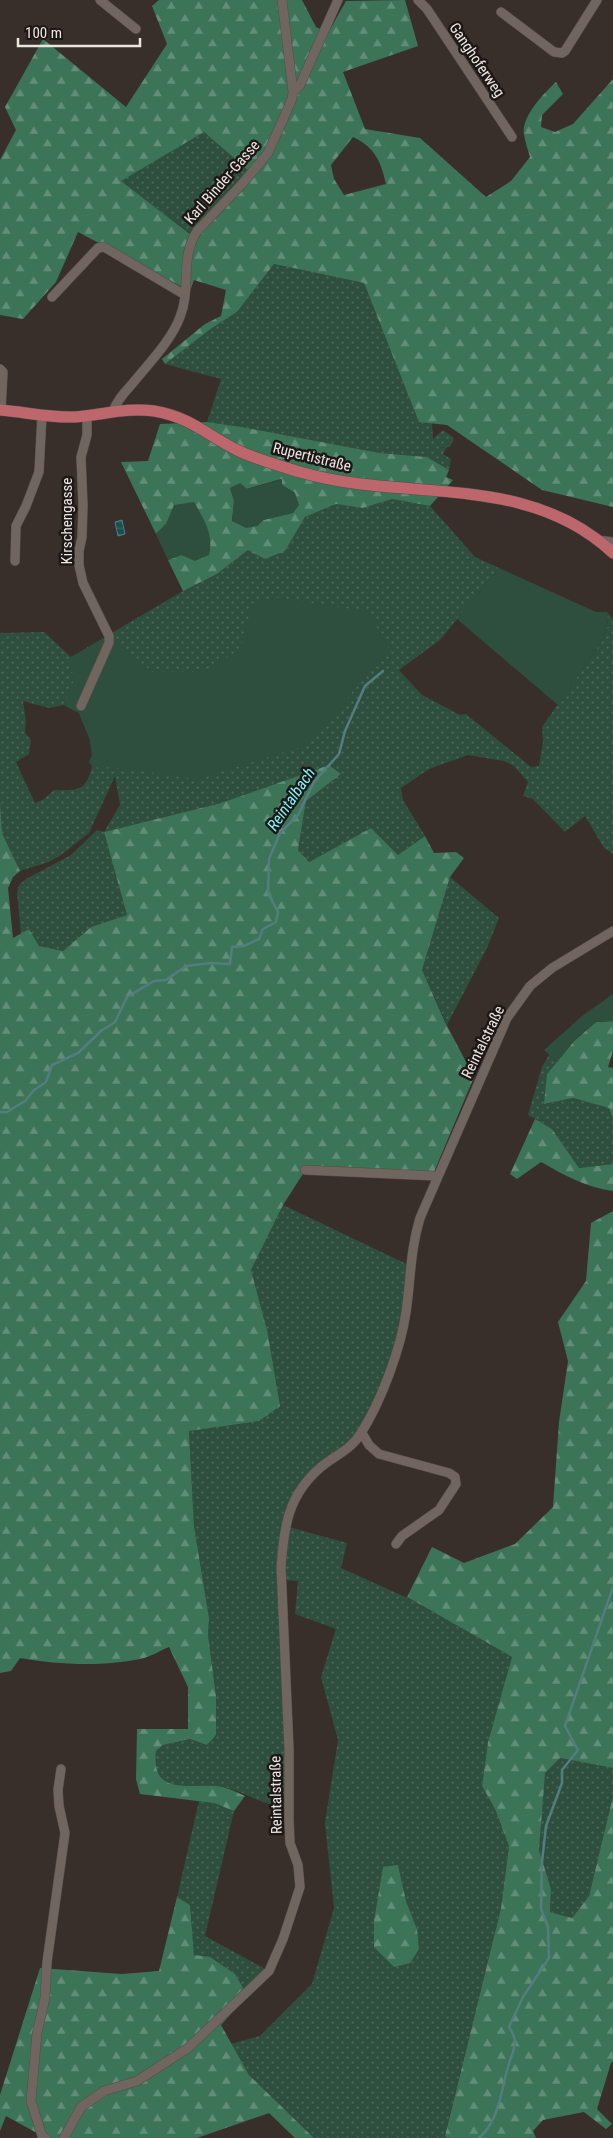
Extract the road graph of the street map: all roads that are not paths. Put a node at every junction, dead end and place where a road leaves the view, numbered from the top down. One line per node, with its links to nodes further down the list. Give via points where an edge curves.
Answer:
1 (100, 0): 7 (street)
2 (282, 0): 8 (street)
3 (338, 0): 8 (street)
4 (418, 0): 9 (street, Ganghoferweg)
5 (597, 0): 6 (street, via 562,53 554,52)
6 (501, 12)
7 (136, 28)
8 (294, 92): 10 (street, Karl Binder-Gasse, via 268,153 191,240 186,260)
9 (512, 137)
10 (185, 295): 11 (street, via 104,247 98,248); 14 (street, Karl Binder-Gasse, via 177,325)
11 (52, 297)
12 (0, 369): 13 (street)
13 (0, 410): 15 (main road, Rupertistraße)
14 (113, 411): 16 (main road, Rupertistraße); 17 (main road, Rupertistraße, via 139,410 174,416 250,456 323,478 493,498 538,507 573,522)
15 (42, 415): 16 (main road, Rupertistraße); 20 (street, via 39,472 16,526)
16 (87, 415): 21 (street, Kirschengasse, via 87,435 81,457 83,506 79,565 109,636 109,643)
17 (598, 540): 18 (street); 19 (main road, Rupertistraße)
18 (613, 542)
19 (613, 552)
20 (15, 561)
21 (81, 706)
22 (613, 931): 24 (street, Reintalstraße, via 552,968 530,986 507,1018)
23 (305, 1170): 24 (street)
24 (437, 1176): 25 (street, Reintalstraße, via 413,1242 406,1312 398,1347)
25 (362, 1433): 26 (street, via 379,1454 455,1476 456,1484 439,1510 402,1536); 29 (street, Reintalstraße, via 354,1444 321,1467 300,1489 292,1504 283,1537 290,1843 298,1865 300,1887 283,1939 269,1971 188,2048 136,2081 104,2091 81,2107)
26 (396, 1544)
27 (61, 1770): 28 (street, via 59,1806 66,1833 47,1962 45,1998 37,2033 31,2101 42,2136)
28 (46, 2138)
29 (64, 2138)

